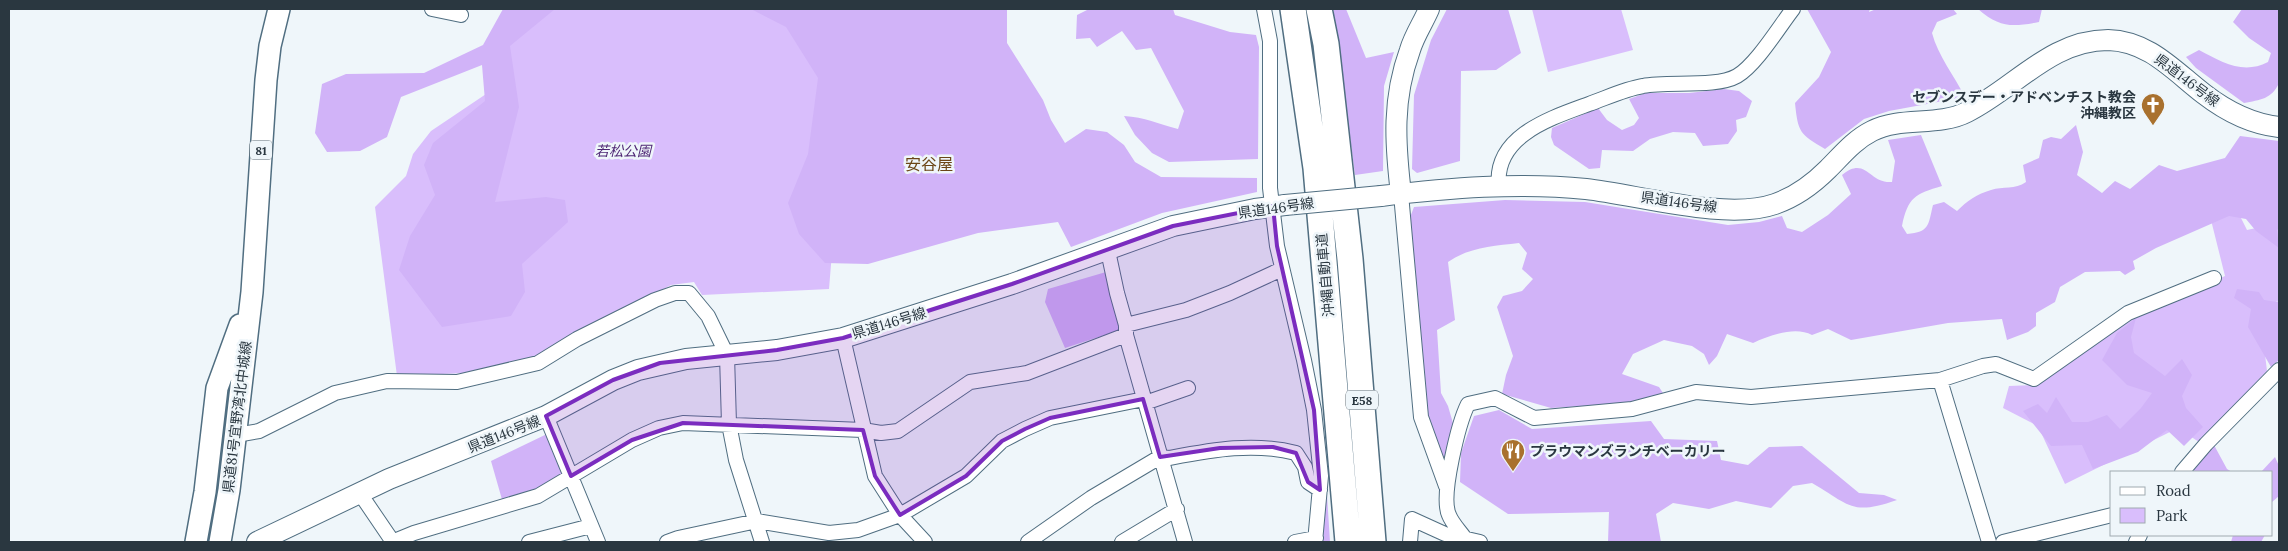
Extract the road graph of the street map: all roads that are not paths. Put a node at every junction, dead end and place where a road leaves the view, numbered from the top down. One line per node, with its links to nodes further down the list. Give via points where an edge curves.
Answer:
1 (279, 9): 16 (main road, 県道81号宜野湾北中城線 / 81, via 266,80)
2 (432, 9): 8 (street)
3 (1264, 9): 12 (street, via 1270,41 1269,162)
4 (1293, 9): 54 (highway, 沖縄自動車道 / E58, via 1316,168)
5 (1319, 9): 55 (highway, 沖縄自動車道 / E58, via 1326,44 1350,259)
6 (1429, 9): 11 (main road, via 1410,49 1399,86)
7 (1793, 9): 10 (street, via 1750,65 1736,77 1718,82 1642,86 1546,120 1508,150 1497,173)
8 (461, 15)
9 (2279, 127): 10 (main road, 県道146号線, via 2244,118 2219,105 2150,51 2128,42 2091,41 2053,54 1966,113 1889,124 1872,130 1811,184 1776,204 1757,209 1710,208 1585,189)
10 (1499, 186): 11 (main road, 県道146号線)
11 (1391, 195): 12 (main road, 県道146号線, bridge); 31 (street, via 1421,417)
12 (1279, 205): 13 (main road, 県道146号線, via 1173,226); 14 (street)
13 (1108, 251): 17 (street); 18 (main road, 県道146号線)
14 (1282, 269): 17 (street, via 1230,293); 32 (street, via 1314,410)
15 (2214, 278): 21 (street, via 2128,313 2034,378 1996,364)
16 (252, 292): 27 (main road, 県道81号宜野湾北中城線 / 81); 41 (main road, 県道81号宜野湾北中城線 / 81, via 218,388)
17 (1126, 330): 23 (street); 26 (street, via 1027,373 970,382 898,431)
18 (843, 338): 19 (main road, 県道146号線, via 813,345); 26 (street)
19 (727, 355): 24 (main road, 県道146号線, via 686,359 638,370 612,380); 25 (street); 27 (street, via 708,316 689,293 675,293 654,300 576,339 538,363 457,382 387,381 335,393 259,431)
20 (2279, 370): 29 (street)
21 (1940, 380): 31 (street, via 1751,397 1696,392 1632,409 1534,418 1495,398 1468,404 1462,416); 58 (street)
22 (1188, 388): 23 (street)
23 (1144, 401): 28 (street); 35 (street, via 1050,418 1025,429 1002,441 966,476)
24 (546, 416): 30 (street); 33 (main road, 県道146号線)
25 (729, 424): 26 (street); 30 (street, via 683,422 659,428); 37 (street, via 736,460)
26 (863, 430): 35 (street, via 875,476)
27 (236, 435): 42 (main road, 県道81号宜野湾北中城線 / 81)
28 (1160, 457): 32 (street, via 1220,448 1273,447 1296,453 1305,467 1308,482); 34 (street); 50 (street, via 1090,498)
29 (2183, 471)
30 (571, 476): 38 (street); 44 (street, via 538,496)
31 (1446, 487): 39 (street, via 1448,514)
32 (1320, 490): 40 (street)
33 (359, 492): 43 (main road, 県道146号線); 44 (street)
34 (1177, 509): 51 (street); 52 (street)
35 (900, 515): 37 (street, via 858,530 829,533); 49 (street)
36 (2110, 515): 59 (street)
37 (757, 520): 47 (street); 48 (street)
38 (591, 526): 45 (street); 46 (street)
39 (1464, 537): 56 (street, via 1446,534 1412,520); 57 (street)
40 (1315, 540): 53 (street)
41 (196, 542)
42 (220, 542)
43 (257, 542)
44 (393, 542)
45 (529, 542)
46 (598, 542)
47 (666, 542)
48 (762, 542)
49 (925, 542)
50 (1028, 542)
51 (1122, 542)
52 (1185, 542)
53 (1295, 542)
54 (1348, 542)
55 (1373, 542)
56 (1410, 542)
57 (1480, 542)
58 (1989, 542)
59 (2003, 542)

